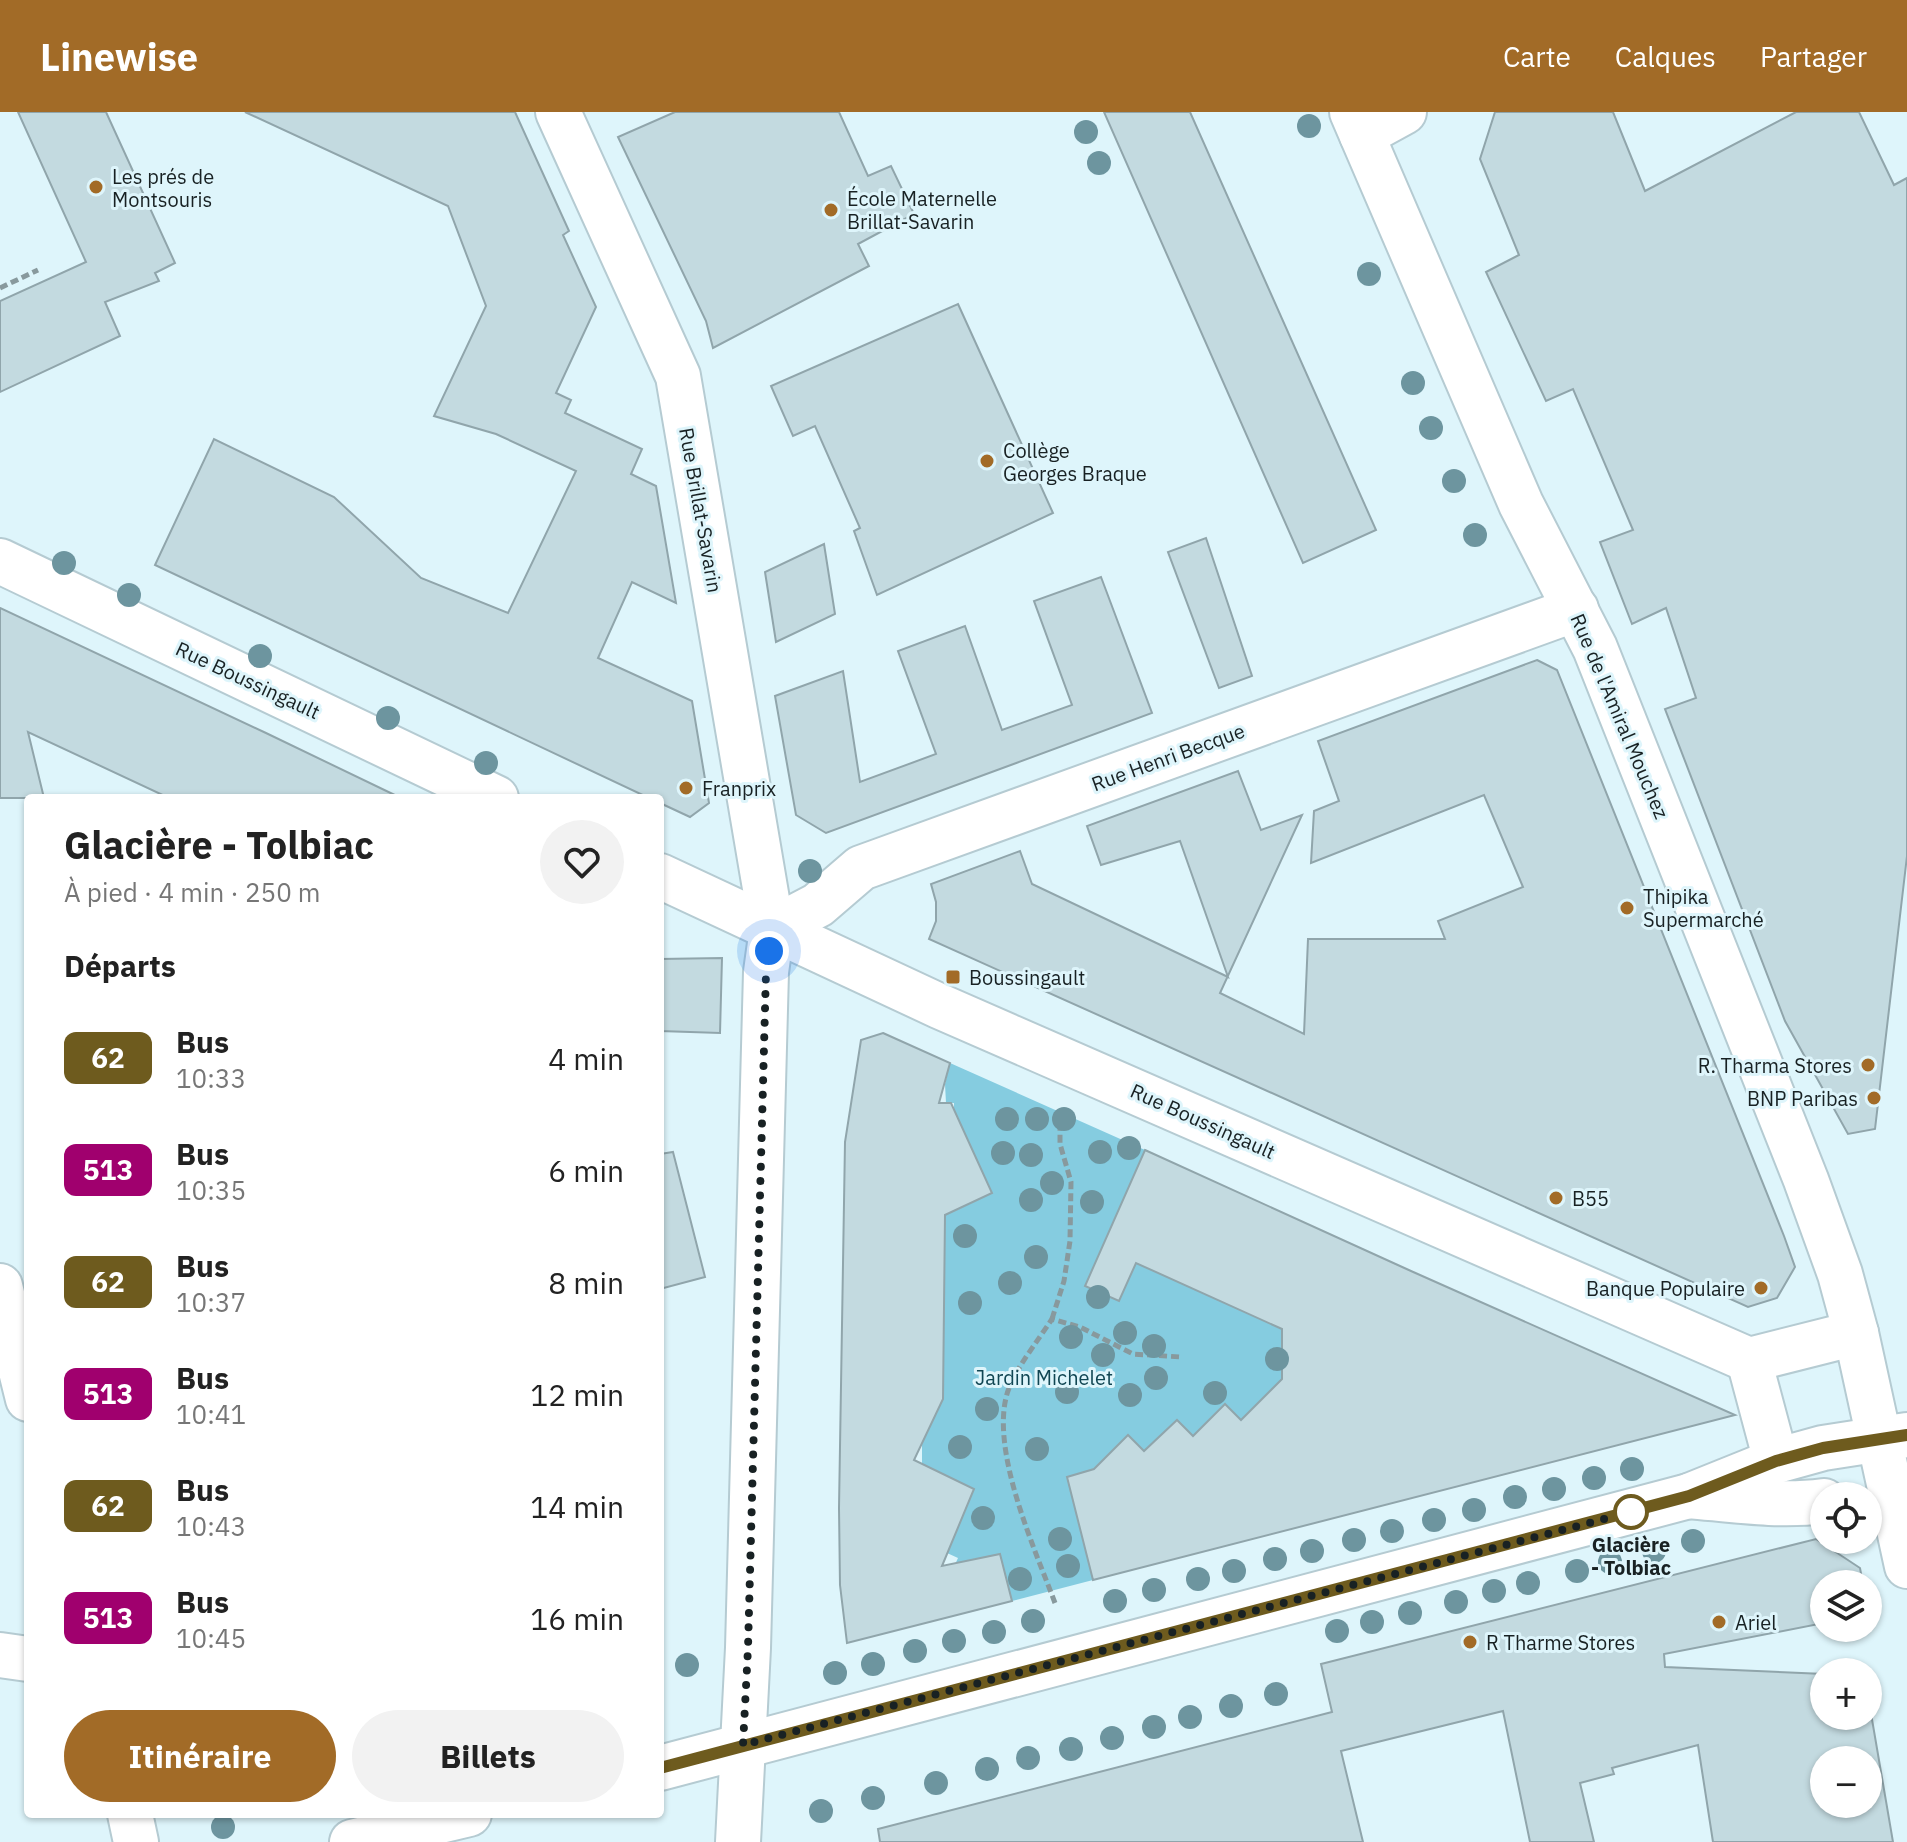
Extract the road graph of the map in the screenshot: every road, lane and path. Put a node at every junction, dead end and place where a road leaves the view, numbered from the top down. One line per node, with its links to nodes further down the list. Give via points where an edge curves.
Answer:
1 (558, 112): 10 (street, Rue Brillat-Savarin, via 678,376)
2 (1404, 112): 3 (street)
3 (1357, 124): 7 (street, Rue de l'Amiral Mouchez, via 1521,504)
4 (38, 270): 5 (path)
5 (0, 288)
6 (0, 561): 8 (street, Rue Boussingault)
7 (1576, 609): 10 (street, Rue Henri Becque, via 861,868 818,905); 14 (street, Rue de l'Amiral Mouchez, via 1802,1169)
8 (488, 794)
9 (664, 878): 10 (street, Rue Boussingault)
10 (772, 929): 16 (street, Rue Boussingault); 27 (street, Rue Brillat-Savarin, via 766,972)
11 (1059, 1103): 13 (path, via 1060,1144 1071,1182 1070,1241)
12 (0, 1286): 17 (street)
13 (1052, 1319): 15 (path, via 1133,1354); 24 (path, via 1008,1388 1004,1419 1015,1498)
14 (1856, 1333): 16 (street); 18 (street, Rue de l'Amiral Mouchez)
15 (1181, 1357)
16 (1749, 1360): 19 (street)
17 (24, 1383)
18 (1894, 1437): 19 (street); 20 (street, Rue de l'Amiral Mouchez)
19 (1776, 1461): 21 (street)
20 (1884, 1490): 23 (street, Rue de l'Amiral Mouchez)
21 (1689, 1496): 22 (street); 27 (street)
22 (1810, 1503)
23 (1907, 1566)
24 (1055, 1603)
25 (0, 1655): 26 (street)
26 (24, 1658)
27 (743, 1745): 28 (street); 33 (street, Rue Brillat-Savarin)
28 (664, 1767)
29 (131, 1818): 31 (street)
30 (452, 1818): 32 (street)
31 (136, 1842)
32 (352, 1842)
33 (738, 1842)

